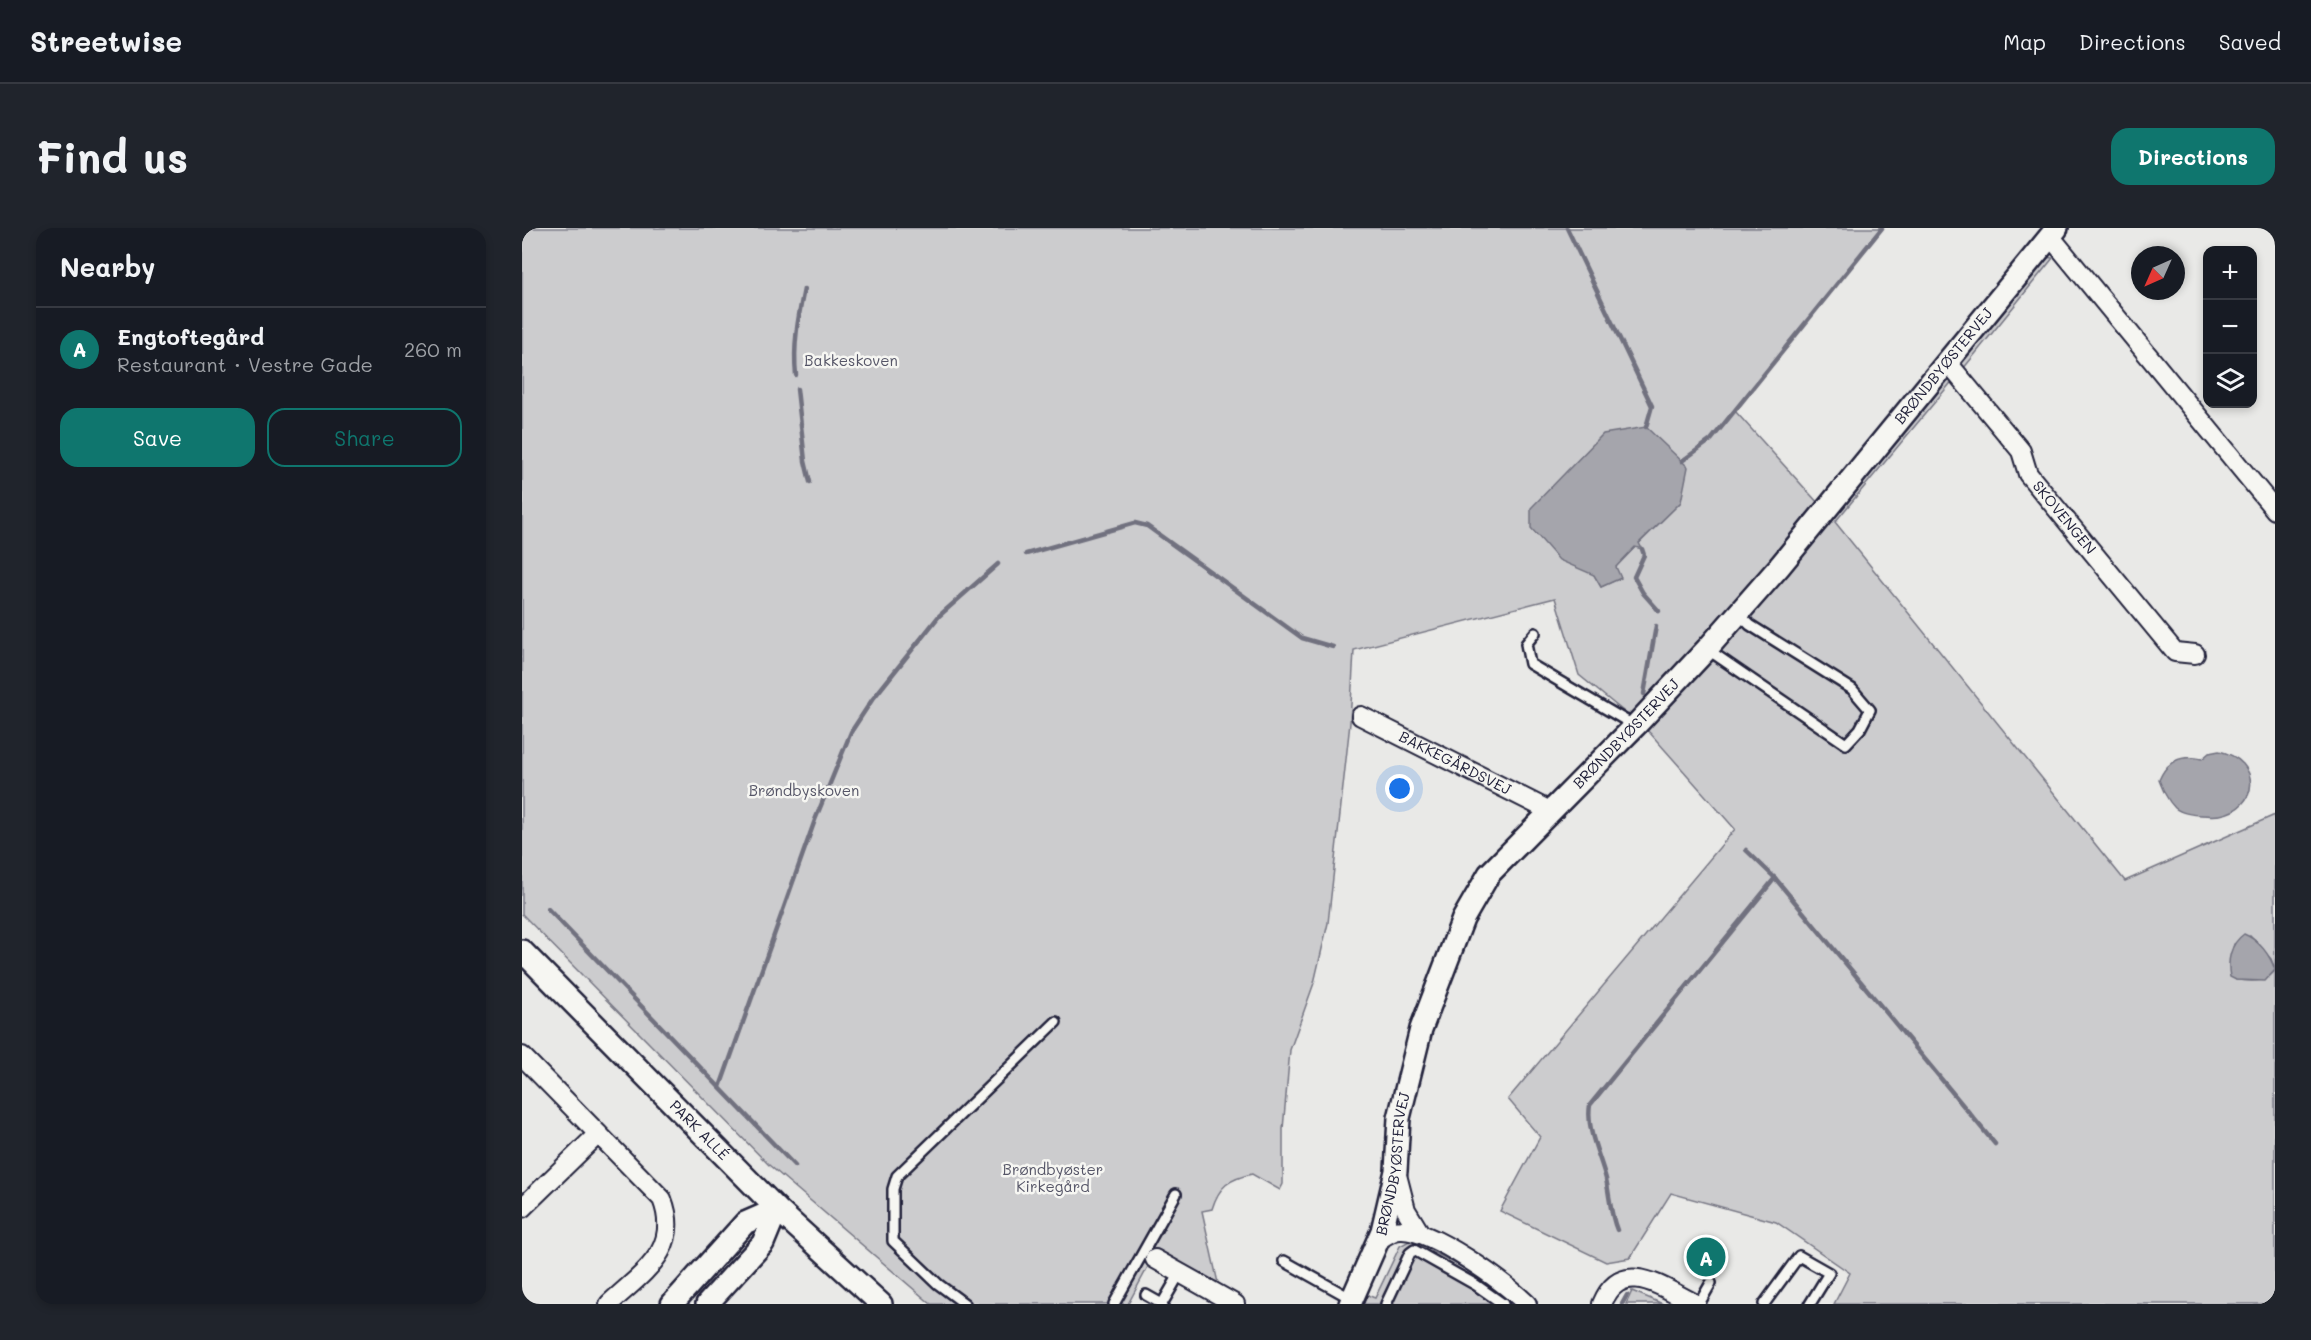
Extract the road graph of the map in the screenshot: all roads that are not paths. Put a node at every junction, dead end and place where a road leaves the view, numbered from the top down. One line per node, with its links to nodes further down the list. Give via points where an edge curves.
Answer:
1 (2053, 232): 2 (street, BRØNDBYØSTERVEJ); 3 (street, BRØNDBYØSTERVEJ)
2 (1948, 363): 4 (street, BRØNDBYØSTERVEJ); 7 (street, SKOVENGEN, via 2021,451 2028,474 2175,652)
3 (2275, 510)
4 (1738, 613): 6 (street, BRØNDBYØSTERVEJ); 6 (lane, via 1750,625 1852,689 1870,710 1860,729 1846,744)
5 (1535, 633): 9 (lane, via 1526,644 1530,664)
6 (1707, 649): 9 (street, BRØNDBYØSTERVEJ)
7 (2195, 654)
8 (1361, 716): 10 (street, BAKKEGÅRDSVEJ)
9 (1635, 726): 10 (street, BRØNDBYØSTERVEJ)
10 (1550, 811): 15 (street, BRØNDBYØSTERVEJ, via 1489,874 1463,919 1409,1070 1399,1118)
11 (522, 951): 18 (street, PARK ALLÉ)
12 (1056, 1022): 32 (lane, via 897,1176 893,1189 893,1241)
13 (522, 1056): 14 (street)
14 (598, 1134): 17 (street); 28 (street, via 662,1199 668,1213 665,1244 658,1257)
15 (1396, 1171): 19 (street, via 1406,1210); 20 (street, BRØNDBYØSTERVEJ)
16 (1176, 1194): 21 (lane)
17 (522, 1208)
18 (777, 1209): 29 (street, via 745,1223); 30 (street, via 763,1243); 31 (street, PARK ALLÉ)
19 (1420, 1233): 20 (street, via 1392,1231); 37 (street, via 1486,1271)
20 (1380, 1239): 26 (street, BRØNDBYØSTERVEJ)
21 (1149, 1256): 23 (street); 33 (lane)
22 (1284, 1261): 26 (lane)
23 (1180, 1273): 27 (street); 34 (lane)
24 (1712, 1283): 39 (lane)
25 (1146, 1295): 34 (lane)
26 (1351, 1301)
27 (1228, 1302)
28 (609, 1304)
29 (672, 1304)
30 (707, 1304)
31 (881, 1304)
32 (965, 1304)
33 (1114, 1304)
34 (1162, 1304)
35 (1386, 1304): 36 (lane, via 1414,1250)
36 (1503, 1304)
37 (1527, 1304)
38 (1602, 1304): 39 (street, via 1612,1287 1629,1277)
39 (1697, 1304)
40 (1764, 1304): 41 (lane, via 1799,1256 1829,1273)
41 (1810, 1304)

